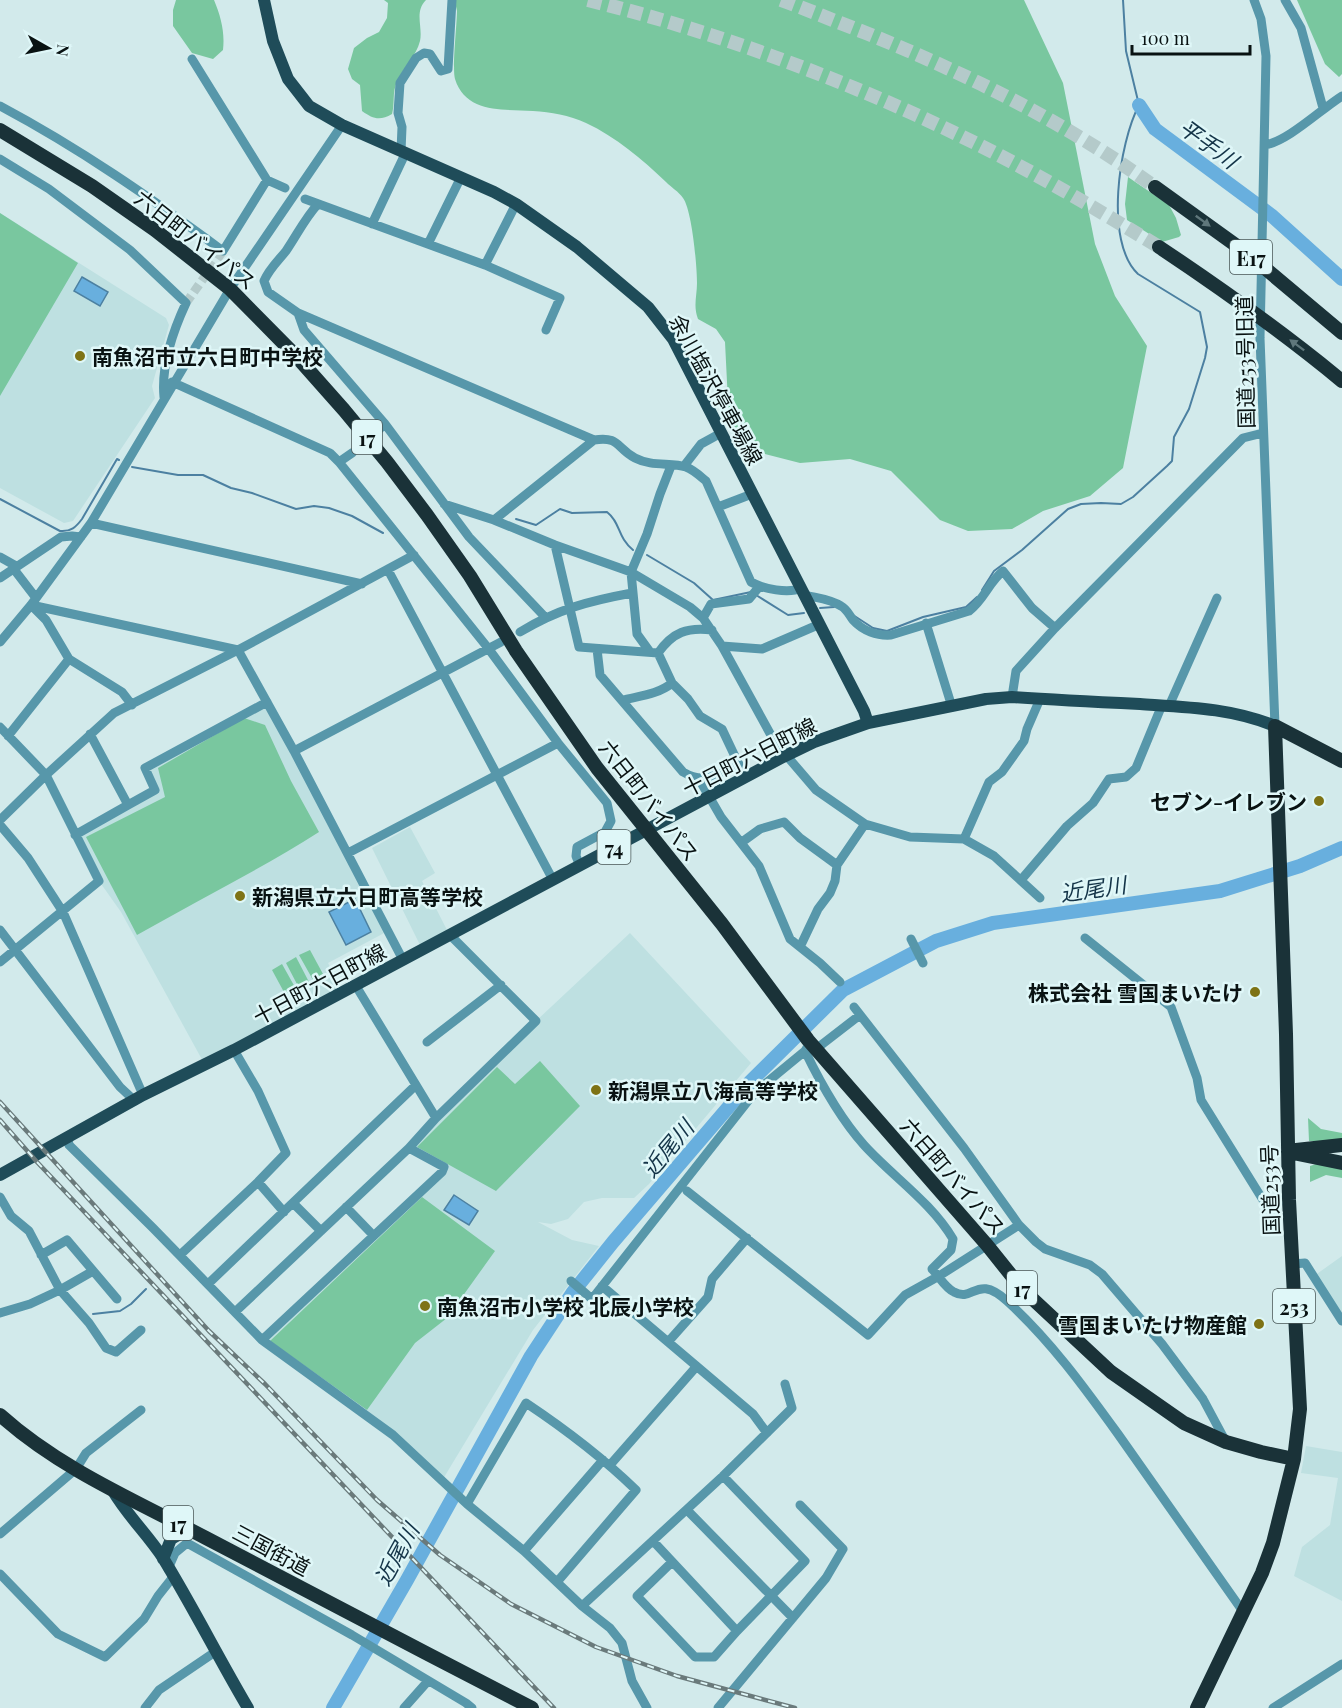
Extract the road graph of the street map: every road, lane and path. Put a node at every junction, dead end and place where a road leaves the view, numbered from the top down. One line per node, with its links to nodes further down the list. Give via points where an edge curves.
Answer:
1 (264, 0): 9 (main road, 余川塩沢停車場線, via 273,41 288,79 309,106)
2 (452, 0): 12 (street, via 448,69 441,71 430,54 424,53 416,58 400,83 398,113)
3 (1254, 0): 11 (street, 国道253号旧道, via 1266,56)
4 (1285, 0): 8 (street, via 1301,28)
5 (192, 59): 15 (street)
6 (1342, 96): 8 (street)
7 (0, 106): 15 (street, via 148,195 223,251)
8 (1323, 108): 11 (street, via 1277,143)
9 (342, 125): 12 (main road, 余川塩沢停車場線); 25 (street)
10 (0, 130): 25 (highway, 六日町バイパス / 17, via 119,205)
11 (1265, 145): 34 (street, 国道253号旧道, via 1260,338)
12 (404, 151): 14 (main road, 余川塩沢停車場線); 21 (street)
13 (0, 159): 31 (street, via 49,189 130,250 186,303 162,383)
14 (461, 177): 20 (main road, 余川塩沢停車場線); 22 (street)
15 (267, 180): 16 (street)
16 (285, 188)
17 (1155, 188): 28 (highway, E17, one-way to 28, via 1248,254)
18 (305, 199): 19 (street)
19 (318, 204): 21 (street); 26 (street, via 264,281 268,292)
20 (516, 204): 24 (street); 33 (main road, 余川塩沢停車場線, via 577,247 648,307 673,339)
21 (372, 224): 22 (street)
22 (428, 244): 24 (street)
23 (1159, 247): 29 (highway, E17, one-way to 23, via 1252,311)
24 (485, 265): 27 (street, via 560,298)
25 (230, 289): 30 (street); 103 (highway, 六日町バイパス / 17, via 297,357 387,462 470,576 516,651 597,768)
26 (298, 313): 32 (street, via 304,330); 36 (street)
27 (546, 330)
28 (1342, 333)
29 (1342, 381)
30 (172, 382): 31 (street); 38 (street, via 330,453)
31 (164, 397): 45 (street)
32 (385, 424): 35 (street); 42 (street)
33 (721, 433): 40 (street, via 701,444); 41 (main road, 余川塩沢停車場線)
34 (1263, 433): 65 (street, via 1243,438); 86 (street, 国道253号旧道)
35 (372, 436)
36 (594, 440): 39 (street, via 616,440 633,457); 44 (street)
37 (352, 453): 38 (street)
38 (339, 462): 48 (street)
39 (671, 466): 40 (street); 52 (street)
40 (684, 466): 43 (street, via 706,481)
41 (752, 494): 43 (street); 56 (main road, 余川塩沢停車場線)
42 (444, 504): 44 (street); 61 (street)
43 (718, 507): 55 (street, via 751,582)
44 (494, 520): 47 (street)
45 (91, 523): 46 (street); 54 (street)
46 (81, 537): 50 (street, via 61,537); 59 (street)
47 (555, 546): 52 (street); 60 (street)
48 (414, 555): 51 (street); 71 (street)
49 (0, 557): 50 (street)
50 (15, 567): 53 (street); 59 (street)
51 (387, 570): 54 (street); 76 (street)
52 (631, 572): 57 (street); 62 (street)
53 (0, 578)
54 (362, 584): 73 (street)
55 (759, 587): 56 (street); 62 (street, via 749,599 711,604)
56 (803, 592): 63 (street, via 844,607 854,621 881,636); 64 (main road, 余川塩沢停車場線)
57 (632, 593): 60 (street); 74 (street, via 637,634)
58 (1217, 598): 83 (street)
59 (33, 601): 68 (street); 73 (street); 75 (street)
60 (568, 608): 61 (street); 72 (street, via 579,647)
61 (545, 617): 67 (street)
62 (704, 618): 66 (street)
63 (926, 623): 65 (street, via 969,611 1003,571 1032,608); 84 (street)
64 (820, 624): 70 (street, via 762,649); 85 (main road, 余川塩沢停車場線)
65 (1055, 628): 78 (street, via 1016,671)
66 (712, 630): 70 (street); 74 (street, via 693,628 681,632)
67 (520, 632)
68 (0, 642)
69 (501, 642): 71 (street)
70 (722, 646): 92 (street)
71 (488, 648): 76 (street); 90 (street)
72 (597, 649): 74 (street); 80 (street, via 600,675)
73 (238, 650): 81 (street); 82 (street)
74 (654, 652): 77 (street)
75 (69, 659): 82 (street, via 122,692); 89 (street)
76 (442, 673): 91 (street); 95 (street)
77 (672, 683): 80 (street); 94 (street, via 700,716 722,729)
78 (1012, 697): 79 (main road, 十日町六日町線 / 74); 84 (main road, 十日町六日町線 / 74)
79 (1040, 699): 83 (main road, 十日町六日町線 / 74); 105 (street, via 1024,741 1002,772 988,782)
80 (624, 700): 98 (street, via 683,772)
81 (267, 702): 91 (street); 100 (street, via 145,768 155,790)
82 (132, 705): 88 (street, via 114,713)
83 (1166, 705): 86 (main road, 十日町六日町線 / 74, via 1237,713); 111 (street, via 1136,768 1126,777 1109,779 1093,803 1067,826)
84 (952, 707): 85 (main road, 十日町六日町線 / 74)
85 (868, 723): 92 (main road, 十日町六日町線 / 74)
86 (1275, 726): 93 (highway); 135 (highway, 国道253号 / 253)
87 (0, 727): 89 (street)
88 (90, 734): 96 (street); 100 (street)
89 (8, 735): 96 (street)
90 (558, 742): 95 (street); 109 (street, via 607,803 611,821 605,832 577,847)
91 (294, 752): 107 (street)
92 (785, 756): 97 (main road, 十日町六日町線 / 74); 102 (street, via 816,790)
93 (1342, 761)
94 (739, 764): 97 (street); 98 (street)
95 (497, 774): 107 (street); 110 (street)
96 (46, 775): 101 (street); 104 (street)
97 (746, 778): 99 (main road, 十日町六日町線 / 74)
98 (699, 779): 99 (street)
99 (710, 797): 103 (main road, 十日町六日町線 / 74); 106 (street)
100 (128, 805): 104 (street)
101 (0, 822): 113 (street)
102 (865, 824): 105 (street, via 910,837); 108 (street)
103 (646, 830): 109 (main road, 十日町六日町線 / 74); 127 (highway, 六日町バイパス / 17, via 761,975)
104 (75, 835): 113 (street, via 99,881)
105 (964, 839): 111 (street, via 994,856)
106 (742, 842): 108 (street, via 760,829 784,822); 118 (street, via 759,866 790,939)
107 (348, 853): 120 (street)
108 (837, 865): 118 (street, via 830,893)
109 (580, 866): 110 (main road, 十日町六日町線 / 74)
110 (553, 880): 115 (main road, 十日町六日町線 / 74)
111 (1021, 880): 112 (street)
112 (1040, 898)
113 (63, 912): 119 (street); 130 (street)
114 (0, 930): 119 (street)
115 (450, 934): 120 (main road, 十日町六日町線 / 74); 124 (street)
116 (1085, 938): 141 (street, via 1171,1007 1201,1100 1263,1200)
117 (910, 939): 122 (street)
118 (800, 947): 123 (street)
119 (16, 949): 121 (street); 130 (street, via 120,1087)
120 (403, 960): 125 (main road, 十日町六日町線 / 74)
121 (0, 962)
122 (923, 963)
123 (840, 982)
124 (501, 985): 126 (street); 131 (street, via 536,1021)
125 (356, 986): 128 (main road, 十日町六日町線 / 74); 129 (street)
126 (427, 1042)
127 (810, 1046): 145 (street, via 857,1011 964,1148); 149 (highway, 六日町バイパス / 17); 154 (street, via 833,1103 849,1127 953,1239 951,1250 932,1269); 157 (street, via 748,1101)
128 (234, 1050): 130 (main road, 十日町六日町線 / 74); 138 (street, via 258,1090 286,1153)
129 (417, 1085): 131 (street); 142 (street)
130 (139, 1098): 132 (main road, 十日町六日町線 / 74)
131 (436, 1118): 134 (street)
132 (69, 1138): 137 (main road, 十日町六日町線 / 74); 151 (street, via 69,1145)
133 (1342, 1145): 135 (highway)
134 (409, 1148): 143 (street); 147 (street, via 444,1167 442,1172)
135 (1288, 1152): 136 (highway); 141 (highway, 国道253号 / 253)
136 (1342, 1163)
137 (0, 1174)
138 (258, 1182): 144 (street); 151 (street)
139 (687, 1191): 148 (street)
140 (0, 1197): 150 (street, via 11,1216 29,1231)
141 (1289, 1200): 152 (highway, 国道253号 / 253)
142 (293, 1203): 144 (street); 146 (street)
143 (346, 1207): 146 (street); 147 (street)
144 (284, 1212): 156 (street)
145 (1019, 1226): 149 (street); 173 (street, via 1045,1249 1090,1265 1102,1274 1203,1399)
146 (321, 1231): 160 (street)
147 (373, 1234): 164 (street)
148 (747, 1238): 154 (street, via 868,1335 906,1295); 165 (street, via 712,1279 708,1297)
149 (987, 1245): 154 (street); 173 (highway, 六日町バイパス / 17, via 1023,1290 1111,1372 1184,1423)
150 (41, 1255): 153 (street, via 68,1240); 158 (street)
151 (180, 1255): 156 (street)
152 (1293, 1264): 162 (street, via 1305,1263); 174 (highway, 国道253号 / 253, via 1300,1409)
153 (93, 1270): 158 (street); 159 (street)
154 (939, 1276): 192 (street, via 959,1294 979,1288 992,1290 1044,1337)
155 (572, 1282): 157 (street, via 592,1299)
156 (208, 1284): 160 (street)
157 (602, 1286): 165 (street)
158 (60, 1290): 161 (street); 163 (street, via 106,1348 116,1352)
159 (117, 1299)
160 (235, 1312): 164 (street)
161 (0, 1313)
162 (1342, 1321)
163 (141, 1330)
164 (262, 1341): 179 (street, via 393,1435)
165 (668, 1342): 166 (street)
166 (696, 1367): 171 (street, via 753,1414); 175 (street)
167 (786, 1384): 171 (street, via 792,1408)
168 (141, 1410): 176 (street, via 86,1453)
169 (0, 1415): 172 (highway, 三国街道 / 17)
170 (0, 1427): 172 (street)
171 (767, 1432): 177 (street)
172 (20, 1433): 176 (highway, 三国街道 / 17)
173 (1226, 1442): 174 (highway, 六日町バイパス / 17)
174 (1294, 1459): 192 (highway, 国道253号 / 253, via 1274,1542)
175 (607, 1462): 179 (street, via 526,1403); 185 (street); 189 (street, via 636,1490)
176 (76, 1469): 178 (highway, 三国街道 / 17); 183 (street)
177 (723, 1476): 181 (street); 190 (street, via 805,1561)
178 (113, 1491): 182 (highway, 三国街道 / 17); 187 (main road)
179 (467, 1504): 185 (street)
180 (800, 1505): 193 (street, via 843,1549 826,1578)
181 (687, 1509): 184 (street); 190 (street)
182 (189, 1528): 187 (main road, via 171,1539); 202 (highway, 三国街道 / 17)
183 (0, 1533)
184 (653, 1541): 186 (street); 191 (street)
185 (524, 1551): 189 (street)
186 (672, 1562): 194 (street); 194 (street, via 637,1596 695,1657 714,1657)
187 (168, 1568): 188 (street, via 144,1619 105,1657 58,1634); 195 (main road); 197 (street, via 175,1552 187,1543)
188 (0, 1574)
189 (557, 1582): 191 (street)
190 (771, 1597): 193 (street); 194 (street)
191 (582, 1606): 203 (street, via 622,1643 632,1681)
192 (1244, 1613): 205 (highway, 国道253号 / 253)
193 (793, 1617): 204 (street)
194 (737, 1631)
195 (215, 1652): 198 (street, via 159,1690); 199 (main road)
196 (1342, 1664): 206 (street)
197 (428, 1681): 200 (street); 201 (street)
198 (145, 1708)
199 (248, 1708)
200 (404, 1708)
201 (471, 1708)
202 (532, 1708)
203 (647, 1708)
204 (718, 1708)
205 (1197, 1708)
206 (1273, 1708)

